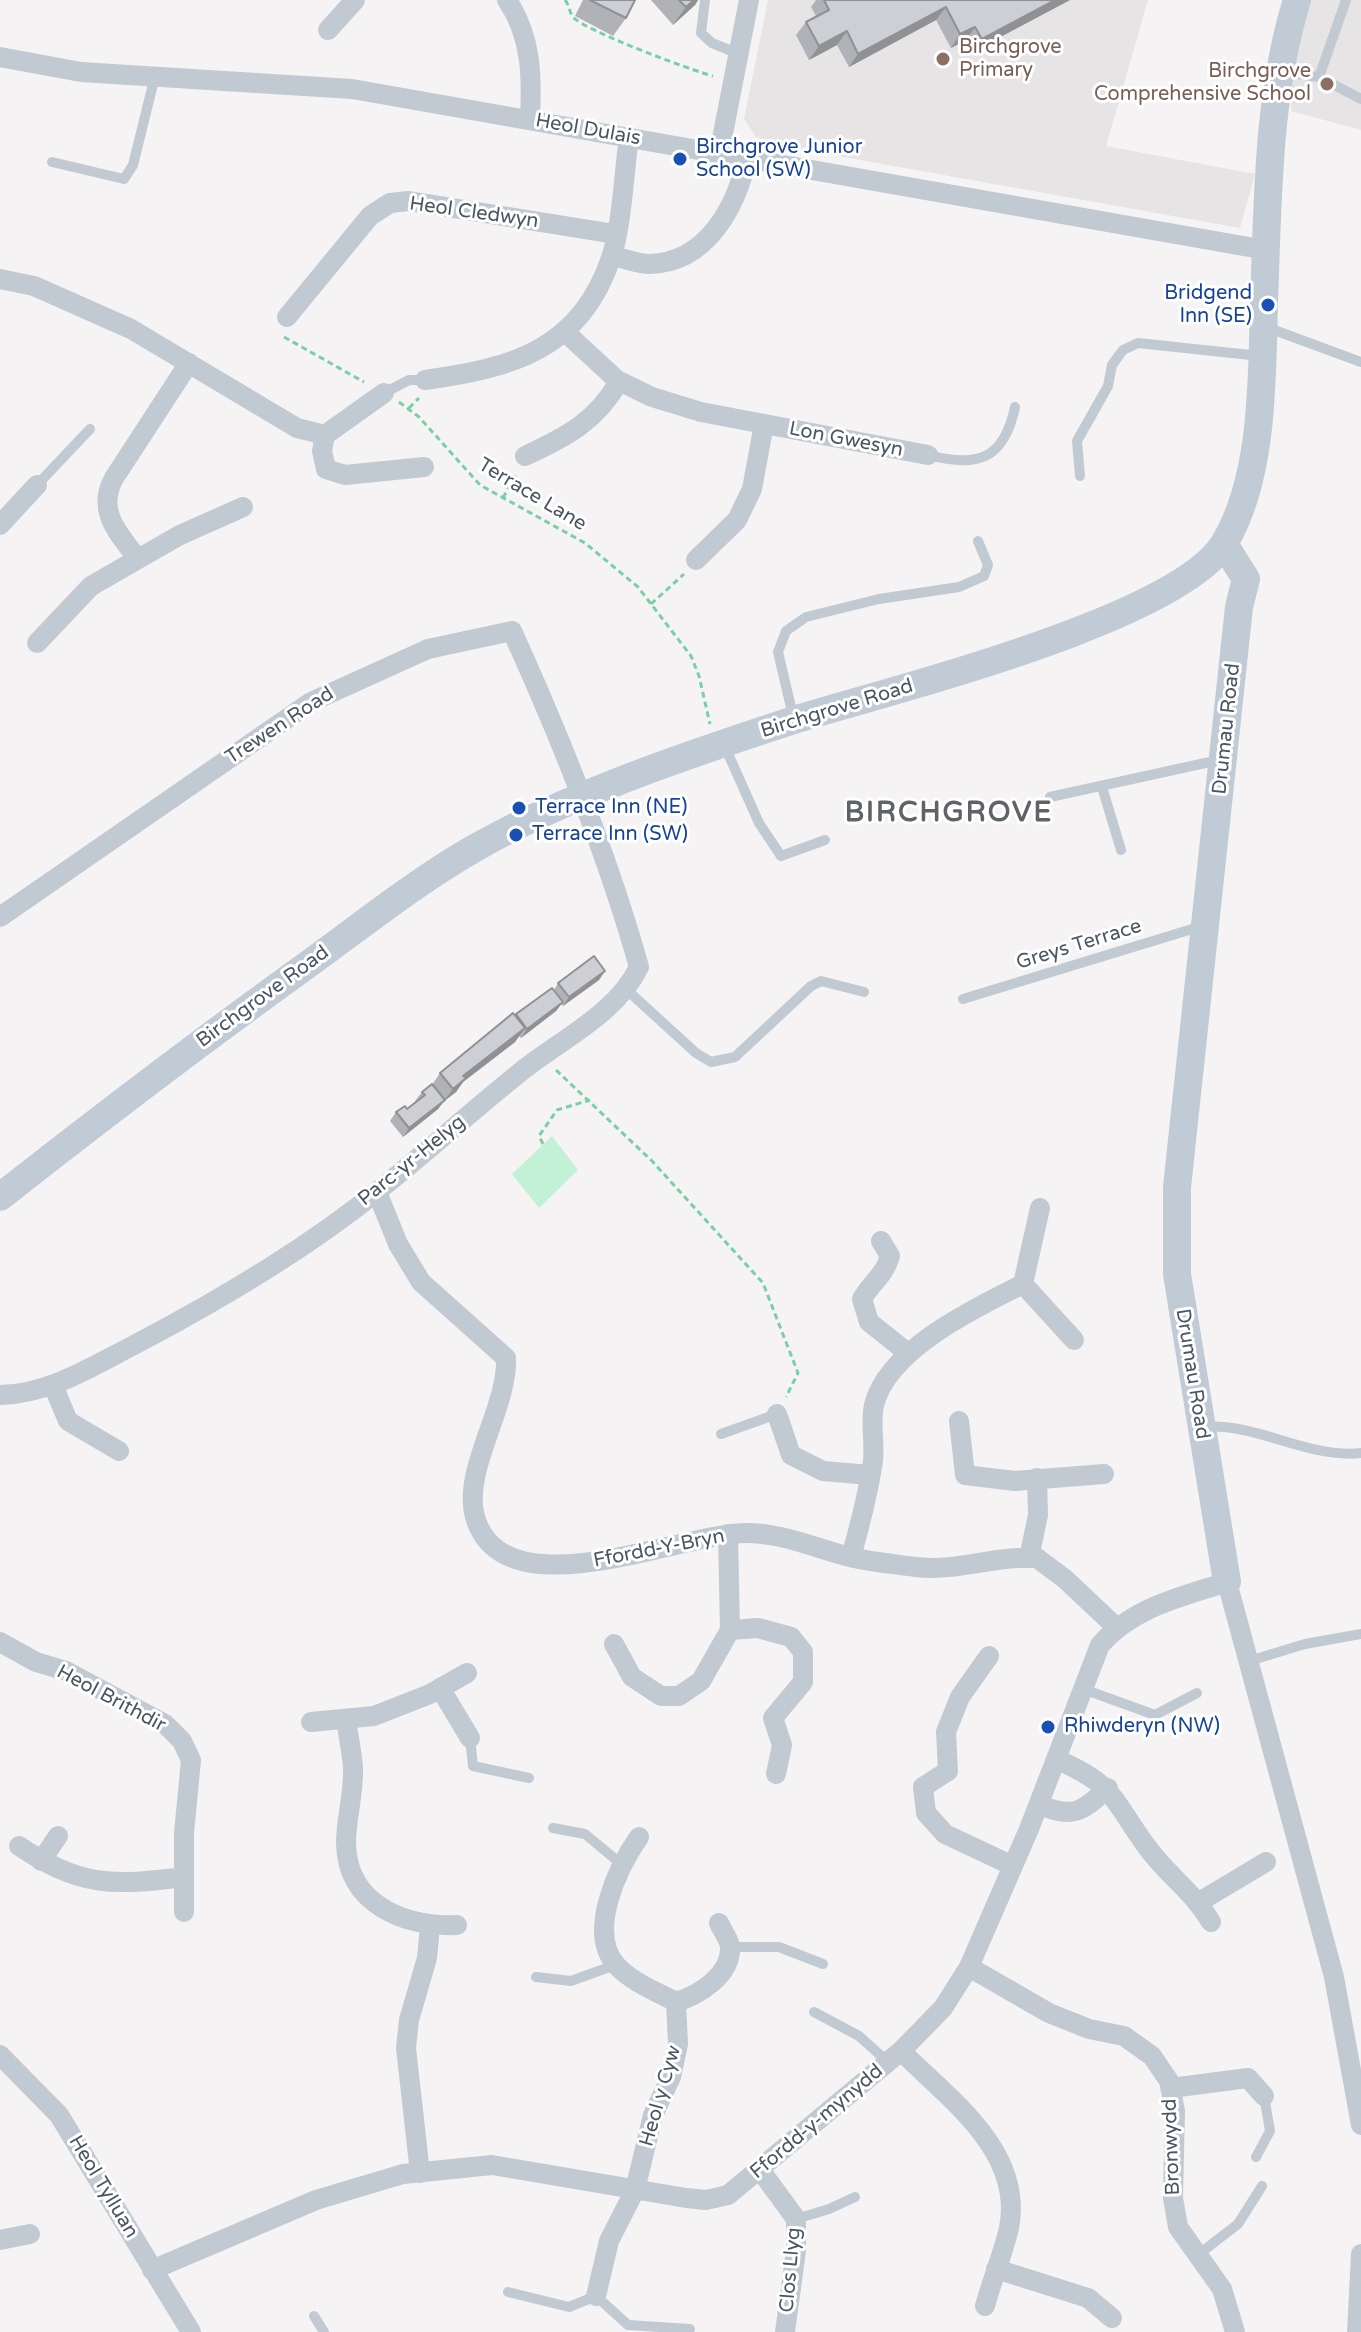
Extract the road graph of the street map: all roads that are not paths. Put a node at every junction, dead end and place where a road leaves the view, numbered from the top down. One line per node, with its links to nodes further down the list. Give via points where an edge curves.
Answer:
1 (355, 0): 7 (street)
2 (507, 0): 14 (street, via 527,42 533,72)
3 (705, 0): 8 (lane, via 701,33)
4 (749, 0): 8 (street)
5 (1297, 0): 10 (main road, Birchgrove Road)
6 (1346, 0): 12 (lane)
7 (328, 30)
8 (740, 55): 16 (street)
9 (0, 57): 11 (street, Heol Dulais, via 81,72)
10 (1277, 71): 12 (lane); 20 (main road, Birchgrove Road)
11 (155, 76): 14 (street, Heol Dulais, via 352,89); 18 (lane, via 133,165 124,179)
12 (1319, 77): 13 (lane)
13 (1361, 99)
14 (530, 120): 15 (street, Heol Dulais)
15 (629, 137): 16 (street, Heol Dulais); 19 (street)
16 (719, 154): 17 (street, Heol Dulais)
17 (747, 157): 20 (street, Heol Dulais); 21 (street, via 736,198 702,243 675,260 647,264)
18 (52, 162)
19 (615, 234): 21 (street); 23 (street, Heol Cledwyn, via 409,201 390,203 370,216)
20 (1266, 250): 24 (main road, Birchgrove Road)
21 (612, 256): 25 (street, via 583,312)
22 (0, 279): 28 (street, via 68,300)
23 (287, 317)
24 (1264, 327): 26 (main road, Birchgrove Road); 27 (lane)
25 (564, 331): 29 (street, via 522,360); 30 (street, Lon Gwesyn)
26 (1263, 356): 39 (lane, via 1138,343 1123,350 1077,441); 44 (main road, Birchgrove Road, via 1253,451 1240,510)
27 (1361, 362)
28 (189, 363): 35 (street, via 297,428); 45 (street, via 107,490 112,526)
29 (425, 380): 31 (lane, via 409,380)
30 (619, 381): 33 (street, Lon Gwesyn, via 701,412); 37 (street, via 584,425)
31 (384, 393): 35 (street)
32 (1015, 407): 36 (lane, via 1010,433 979,461)
33 (764, 424): 36 (street, Lon Gwesyn); 46 (street, Lon Gwesyn, via 752,489 737,520)
34 (90, 429): 40 (lane)
35 (325, 435): 38 (street, via 326,469 345,475)
36 (928, 455)
37 (525, 456)
38 (424, 467)
39 (1080, 476)
40 (37, 485): 42 (street)
41 (243, 507): 45 (street)
42 (0, 525)
43 (978, 541): 50 (lane, via 988,565 984,576 959,587 806,617 786,631 778,652)
44 (1224, 544): 47 (main road, Birchgrove Road); 48 (main road, Drumau Road, via 1246,579)
45 (138, 559): 49 (street, via 84,591)
46 (696, 560)
47 (1205, 567): 48 (main road); 50 (main road, Birchgrove Road, via 1159,597 1085,628)
48 (1239, 607): 52 (main road, Drumau Road)
49 (37, 643)
50 (794, 721): 51 (main road, Birchgrove Road)
51 (720, 746): 55 (main road, Birchgrove Road); 56 (lane, via 781,856)
52 (1224, 759): 53 (lane); 59 (main road, Drumau Road)
53 (1102, 787): 54 (lane); 57 (lane)
54 (1050, 797)
55 (580, 799): 58 (street, Trewen Road, via 512,631 428,649 311,702); 60 (street, via 639,967); 64 (main road, Birchgrove Road, via 472,849 390,905)
56 (825, 840)
57 (1121, 850)
58 (0, 917)
59 (1204, 925): 62 (lane, Greys Terrace); 74 (main road, Drumau Road, via 1177,1187 1177,1274)
60 (628, 991): 61 (lane, via 711,1062 735,1057 821,981); 63 (street, Parc-yr-Helyg)
61 (864, 992)
62 (963, 999)
63 (377, 1192): 70 (street, Parc-yr-Helyg, via 170,1326); 81 (street, Ffordd-Y-Bryn, via 421,1282 506,1358 507,1376 475,1491 475,1517 491,1544 531,1563 594,1563)
64 (0, 1197)
65 (1040, 1208): 67 (street)
66 (881, 1241): 69 (street, via 890,1256 885,1272 862,1299 869,1322)
67 (1023, 1284): 68 (street); 69 (street)
68 (1074, 1340)
69 (908, 1353): 79 (street, via 885,1379 874,1406)
70 (53, 1385): 71 (street, Parc-yr-Helyg); 76 (street, via 68,1421)
71 (0, 1395)
72 (777, 1414): 75 (lane); 79 (street, via 791,1455 823,1471)
73 (959, 1421): 80 (street, via 965,1475)
74 (1200, 1427): 77 (lane, via 1237,1427 1332,1452); 84 (main road, Drumau Road)
75 (721, 1434)
76 (119, 1451)
77 (1361, 1453)
78 (1104, 1474): 80 (street)
79 (870, 1475): 82 (street)
80 (1037, 1478): 83 (street, via 1038,1515)
81 (728, 1534): 82 (street, Ffordd-Y-Bryn, via 781,1535); 86 (street)
82 (851, 1557): 83 (street, Ffordd-Y-Bryn, via 920,1567)
83 (1029, 1558): 85 (street, via 1053,1569)
84 (1227, 1582): 85 (street, Ffordd-y-mynydd, via 1154,1605); 91 (street, Drumau Road)
85 (1116, 1627): 94 (street, Ffordd-y-mynydd, via 1100,1645)
86 (730, 1630): 89 (street, via 701,1681 679,1696 661,1696 632,1677); 100 (street, via 758,1628 791,1637 803,1652 803,1682 773,1718 782,1745)
87 (1361, 1634): 91 (lane)
88 (0, 1642): 112 (street, Heol Brithdir, via 165,1724 182,1741 191,1760)
89 (614, 1644)
90 (989, 1656): 111 (street, via 960,1697 946,1732 948,1771 923,1787 926,1813 945,1834)
91 (1249, 1661): 130 (street, Drumau Road, via 1334,1977)
92 (467, 1673): 93 (street)
93 (440, 1688): 96 (street, via 374,1716); 98 (street)
94 (1083, 1689): 95 (lane, via 1155,1715); 99 (street, Ffordd-y-mynydd)
95 (1197, 1693)
96 (346, 1719): 97 (street); 118 (street, via 353,1769 349,1865 378,1906 401,1920)
97 (311, 1722)
98 (470, 1738): 101 (lane, via 473,1766)
99 (1056, 1759): 102 (street); 103 (street, Ffordd-y-mynydd)
100 (776, 1774)
101 (529, 1778)
102 (1108, 1788): 103 (street, via 1064,1815); 113 (street, via 1147,1848)
103 (1039, 1805): 111 (street, Ffordd-y-mynydd)
104 (553, 1828): 110 (lane, via 585,1834)
105 (58, 1836): 108 (street)
106 (639, 1837): 110 (street)
107 (19, 1846): 108 (street)
108 (41, 1861): 112 (street, via 85,1881)
109 (1266, 1862): 113 (street)
110 (620, 1863): 121 (street, via 605,1918)
111 (1013, 1866): 122 (street, Ffordd-y-mynydd)
112 (184, 1877): 114 (street, Heol Brithdir)
113 (1199, 1902): 115 (street)
114 (184, 1912)
115 (1211, 1922)
116 (719, 1923): 119 (street)
117 (457, 1925): 118 (street)
118 (430, 1926): 133 (street, via 406,2048)
119 (730, 1947): 120 (lane, via 779,1947); 124 (street, via 724,1968 710,1985)
120 (823, 1964)
121 (615, 1965): 123 (lane, via 571,1981); 124 (street)
122 (969, 1967): 127 (street, Ffordd-y-mynydd, via 943,2008); 128 (street, Bronwydd, via 1049,2013 1124,2036 1152,2056)
123 (536, 1977)
124 (676, 2002): 135 (street, Heol y Cyw, via 678,2044 671,2077 653,2115)
125 (814, 2012): 127 (lane)
126 (0, 2055): 143 (street, Heol Tylluan, via 59,2115)
127 (895, 2056): 132 (street, Ffordd-y-mynydd); 142 (street, via 986,2136 1009,2181 1009,2226)
128 (1171, 2088): 129 (street, Bronwydd, via 1248,2078); 140 (street, Bronwydd, via 1173,2198 1178,2227)
129 (1264, 2096): 131 (lane, via 1270,2131)
130 (1361, 2125)
131 (1256, 2157)
132 (761, 2171): 135 (street, Ffordd-y-mynydd, via 728,2195 706,2200); 137 (street, Clos Llyg)
133 (420, 2173): 135 (street, Ffordd-y-mynydd, via 492,2165); 143 (street, Ffordd-y-mynydd, via 316,2200)
134 (1262, 2186): 140 (lane, via 1238,2224)
135 (635, 2190): 145 (street, Heol y Cyw, via 609,2241)
136 (855, 2197): 137 (lane)
137 (796, 2219): 152 (street, Clos Llyg)
138 (30, 2234): 139 (street)
139 (0, 2240)
140 (1199, 2254): 153 (street, Bronwydd, via 1222,2289)
141 (1361, 2254): 154 (street)
142 (996, 2269): 146 (street); 148 (street, via 1088,2298)
143 (152, 2270): 150 (street, Heol Tylluan)
144 (508, 2292): 145 (lane, via 569,2307)
145 (596, 2296): 149 (lane, via 628,2325)
146 (985, 2306)
147 (314, 2316): 151 (lane)
148 (1112, 2318)
149 (690, 2329)
150 (191, 2332)
151 (324, 2332)
152 (785, 2332)
153 (1235, 2332)
154 (1357, 2332)

